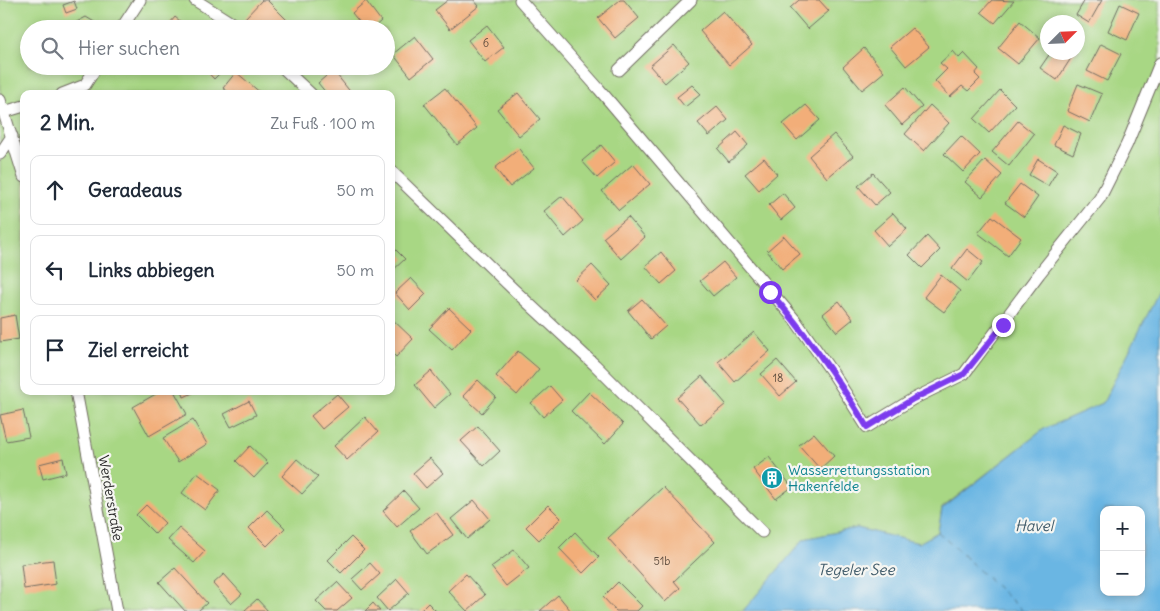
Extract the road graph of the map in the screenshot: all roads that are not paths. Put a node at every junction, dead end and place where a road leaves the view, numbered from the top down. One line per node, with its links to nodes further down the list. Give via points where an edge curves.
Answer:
1 (140, 0): 5 (lane)
2 (195, 0): 6 (lane)
3 (520, 0): 7 (lane, via 795,320 867,427 913,399 964,374 1100,198 1127,144)
4 (691, 0): 8 (lane)
5 (127, 20)
6 (227, 20)
7 (1160, 63)
8 (619, 70)
9 (91, 75): 11 (lane, via 85,85)
10 (291, 75): 12 (lane)
11 (72, 90)
12 (307, 90)
13 (0, 100): 15 (lane)
14 (20, 107): 15 (lane)
15 (4, 112): 16 (lane)
16 (12, 136): 17 (lane); 18 (lane)
17 (0, 154)
18 (20, 163)
19 (395, 175): 21 (lane, via 595,365)
20 (77, 395): 22 (lane, Werderstraße)
21 (762, 532)
22 (117, 611)

